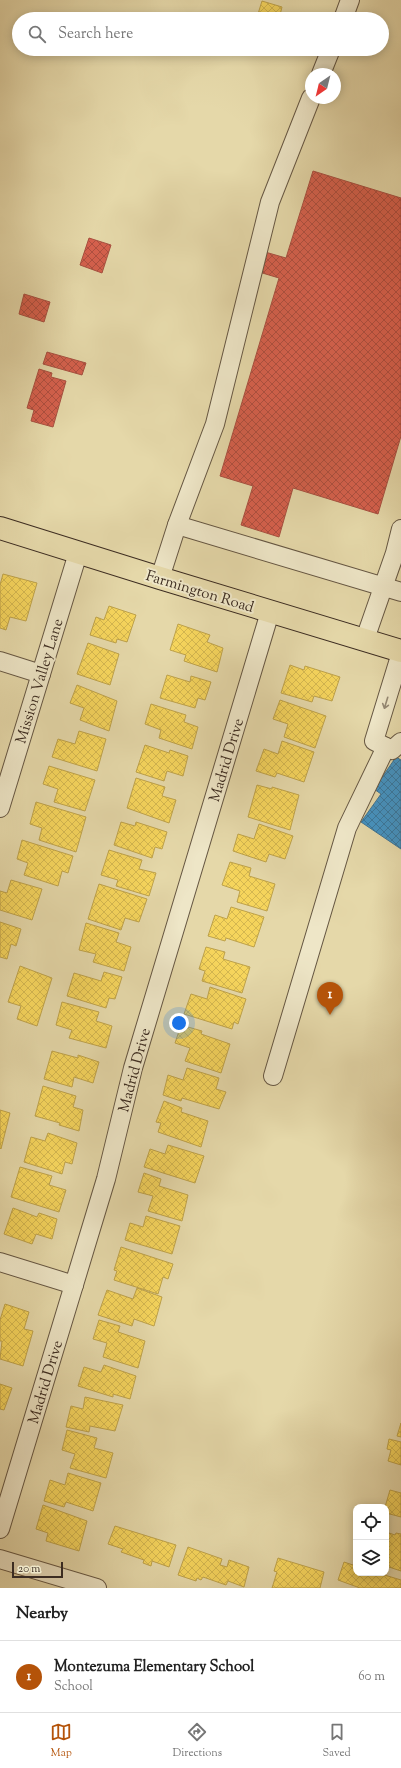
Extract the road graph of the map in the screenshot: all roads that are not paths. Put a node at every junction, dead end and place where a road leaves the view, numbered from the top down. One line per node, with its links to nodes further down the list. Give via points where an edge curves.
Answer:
1 (350, 0): 2 (street)
2 (346, 12)
3 (328, 56): 4 (street)
4 (323, 68)
5 (309, 104): 6 (street, via 270,202 215,424)
6 (177, 526): 10 (street); 11 (street)
7 (0, 528): 9 (main road, Farmington Road)
8 (400, 536): 11 (street)
9 (78, 553): 10 (main road, Farmington Road); 17 (street, Mission Valley Lane)
10 (160, 578): 13 (main road, Farmington Road)
11 (383, 586): 12 (street); 14 (street)
12 (401, 592)
13 (270, 612): 14 (main road, Farmington Road); 22 (street, Madrid Drive, via 133,1068 106,1179)
14 (365, 639): 15 (main road, Farmington Road)
15 (401, 652): 18 (street, one-way to 18, via 374,741)
16 (0, 661): 17 (street)
17 (41, 674): 19 (street, Mission Valley Lane)
18 (393, 744): 20 (street, via 347,828)
19 (0, 808)
20 (273, 1076)
21 (0, 1262): 22 (street)
22 (74, 1285): 23 (street, Madrid Drive)
23 (0, 1529)
24 (0, 1559): 25 (street)
25 (97, 1588)

